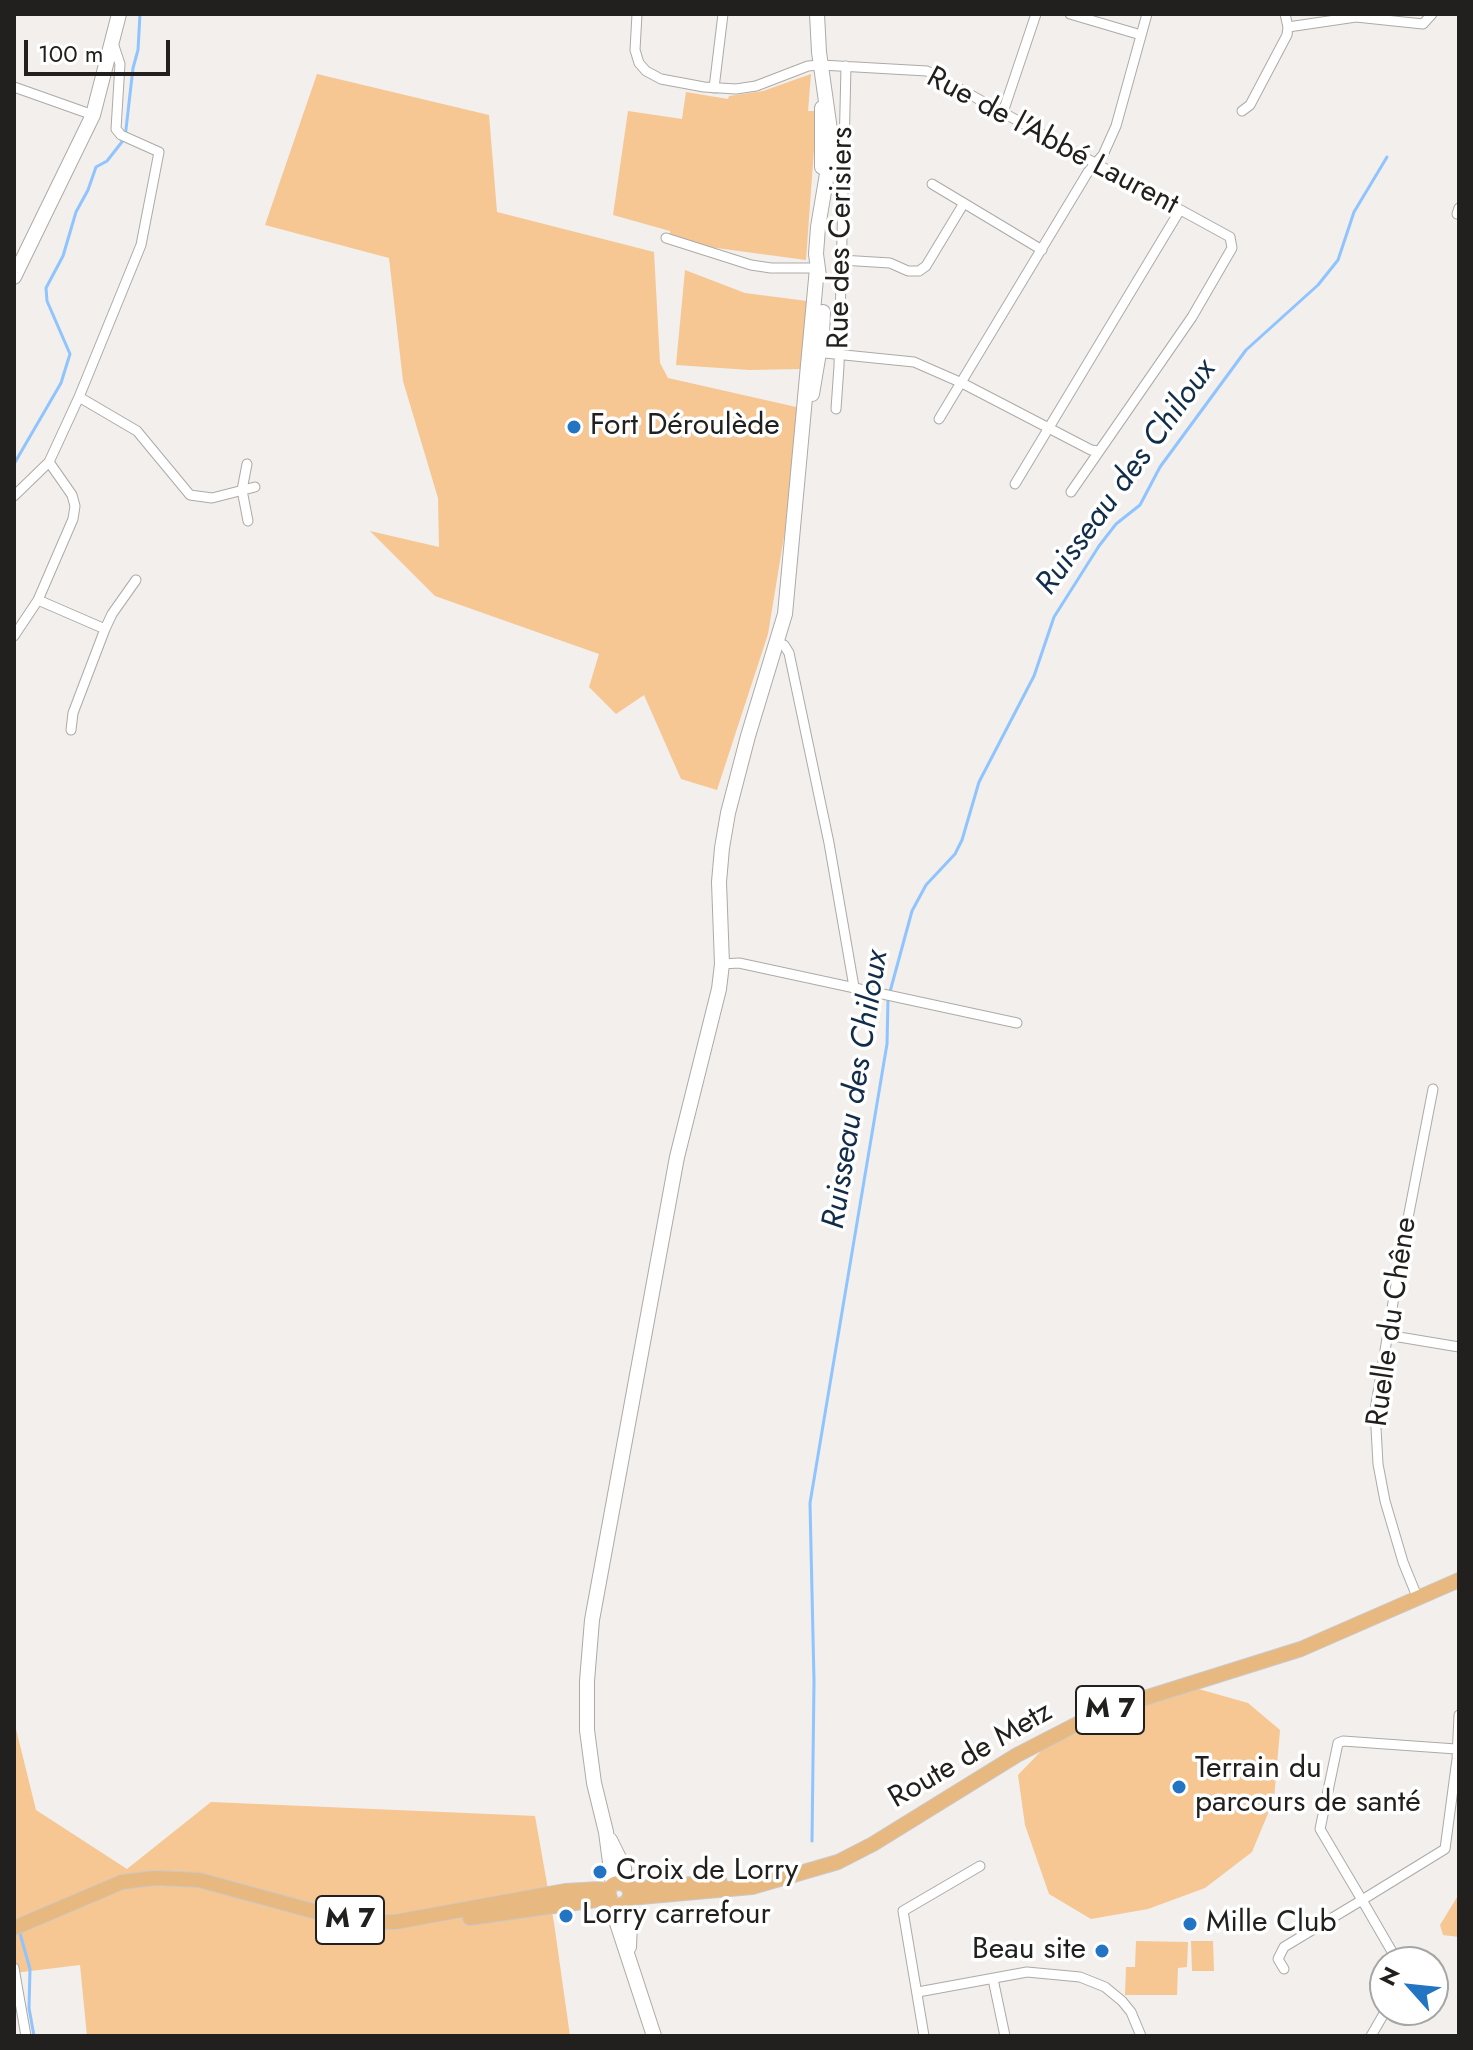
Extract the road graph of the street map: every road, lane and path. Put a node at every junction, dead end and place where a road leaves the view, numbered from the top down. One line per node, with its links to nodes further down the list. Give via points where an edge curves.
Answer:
1 (119, 14): 12 (street)
2 (637, 14): 16 (street, Rue de l'Abbé Laurent, via 635,50 646,71 661,79)
3 (723, 14): 16 (street)
4 (817, 14): 13 (street)
5 (1036, 14): 18 (street)
6 (1070, 14): 11 (street)
7 (1147, 14): 11 (street)
8 (1285, 14): 10 (street)
9 (1432, 14): 10 (street, via 1423,24 1356,17)
10 (1288, 27): 17 (street, via 1250,105)
11 (1141, 35): 20 (street, via 1116,126)
12 (113, 42): 19 (street); 32 (street, via 120,59 115,126 159,152 135,261)
13 (821, 65): 14 (street, Rue de l'Abbé Laurent); 16 (street, Rue de l'Abbé Laurent, via 756,86); 27 (street)
14 (846, 66): 18 (street, Rue de l'Abbé Laurent, via 927,71); 26 (street, Rue des Cerisiers)
15 (14, 87): 19 (street)
16 (714, 88)
17 (1242, 111)
18 (1003, 112): 20 (street, Rue de l'Abbé Laurent)
19 (93, 115): 28 (street)
20 (1095, 163): 23 (street, Rue de l'Abbé Laurent); 25 (street)
21 (932, 184): 22 (street)
22 (964, 203): 25 (street); 26 (street, via 919,271)
23 (1180, 210): 35 (street); 36 (street, Rue de l'Abbé Laurent, via 1230,237 1232,248 1192,317)
24 (666, 238): 27 (street, via 751,265)
25 (1042, 250): 31 (street)
26 (841, 260): 30 (street, Rue des Cerisiers)
27 (817, 268): 29 (street)
28 (15, 272)
29 (815, 352): 30 (street); 49 (street, via 806,374)
30 (839, 356): 31 (street, via 908,361); 33 (street, Rue des Cerisiers)
31 (962, 383): 34 (street); 35 (street)
32 (79, 397): 37 (street); 41 (street, via 137,431 190,495 212,498)
33 (836, 409)
34 (939, 419)
35 (1048, 428): 36 (street); 39 (street)
36 (1098, 451): 42 (street)
37 (49, 462): 43 (street); 46 (street, via 72,495 75,512)
38 (247, 464): 41 (street)
39 (1015, 484)
40 (255, 487): 41 (street)
41 (242, 490): 44 (street)
42 (1071, 492)
43 (14, 496)
44 (248, 521)
45 (136, 580): 47 (street)
46 (38, 600): 47 (street); 48 (street)
47 (105, 629): 50 (street)
48 (14, 636)
49 (778, 643): 51 (street, via 748,736 722,848); 52 (street, via 789,653)
50 (71, 730)
51 (722, 964): 52 (street); 62 (street, via 677,1157 592,1620 587,1730 606,1832 624,1868)
52 (854, 987): 53 (street)
53 (1017, 1023)
54 (1433, 1089): 58 (street, Ruelle du Chêne, via 1375,1410 1385,1501)
55 (1393, 1336): 56 (street)
56 (1459, 1347)
57 (1459, 1580): 58 (main road, Route de Metz / M 7)
58 (1418, 1599): 62 (main road, Route de Metz / M 7, via 1301,1649 1081,1722 838,1862 781,1879)
59 (1459, 1715): 60 (street)
60 (1456, 1749): 63 (street, via 1445,1849); 63 (street, via 1338,1743 1320,1829)
61 (980, 1866): 70 (street, via 903,1911)
62 (619, 1894): 64 (main road, Route de Metz / M 7, via 565,1891 395,1922 346,1920 189,1879 139,1879); 66 (street, via 630,1922); 66 (street, via 616,1920)
63 (1362, 1900): 65 (street); 68 (street, via 1284,1947 1278,1959)
64 (16, 1927)
65 (1389, 1946)
66 (629, 1955): 72 (street)
67 (14, 1968): 71 (street)
68 (1284, 1969)
69 (993, 1979): 70 (street); 74 (street); 75 (street, via 1027,1972 1093,1981 1122,2001)
70 (918, 1992): 73 (street)
71 (26, 2036)
72 (654, 2036)
73 (924, 2036)
74 (1005, 2036)
75 (1141, 2036)

